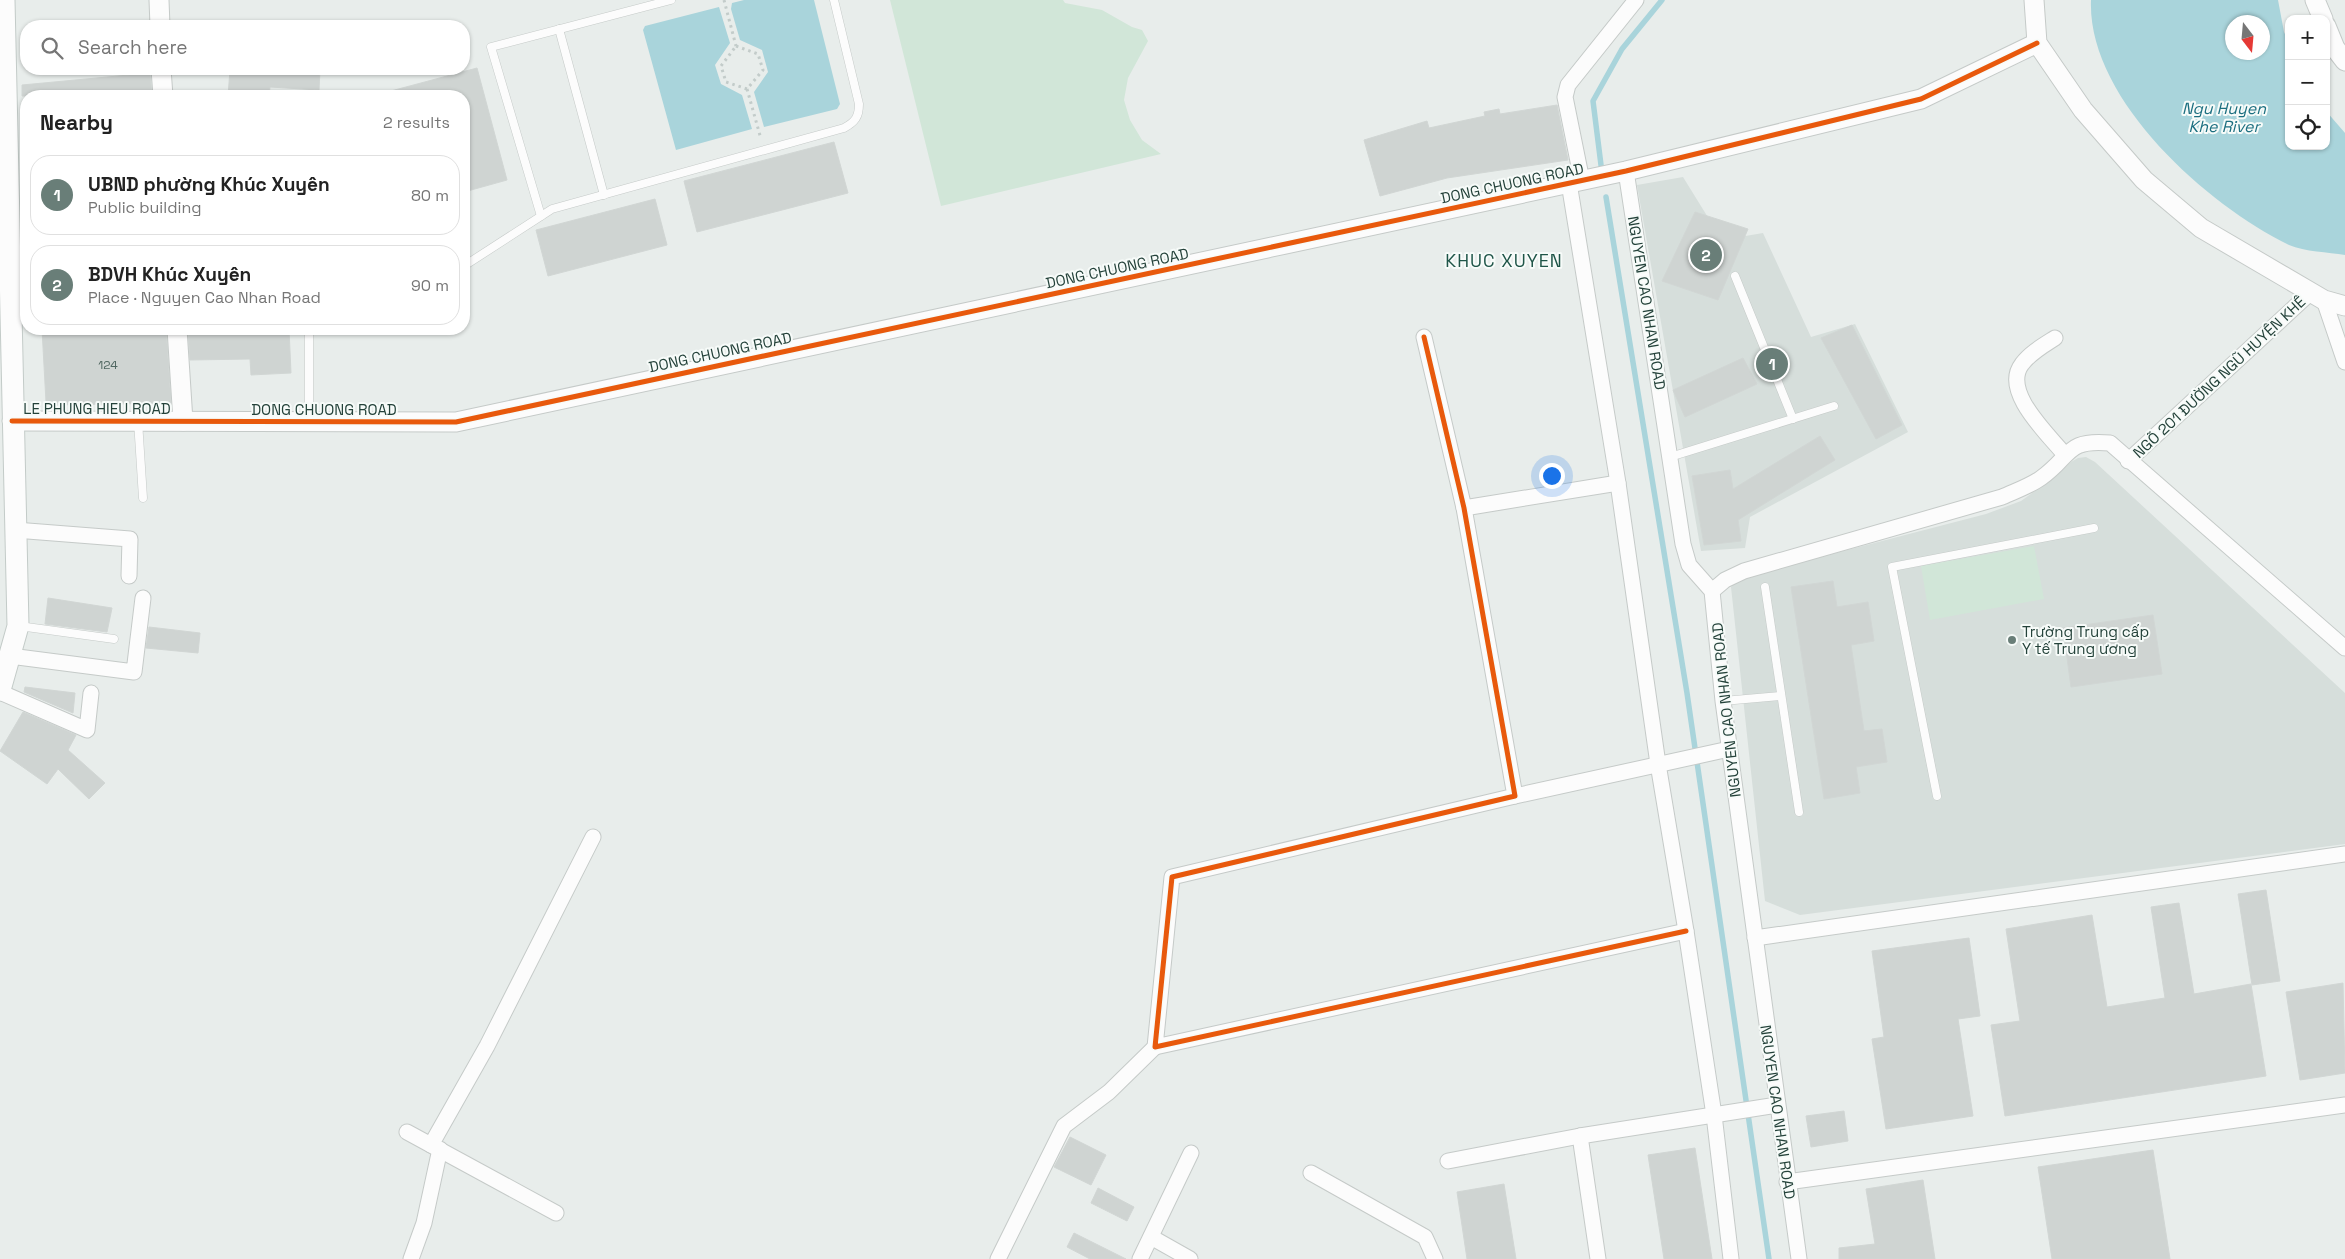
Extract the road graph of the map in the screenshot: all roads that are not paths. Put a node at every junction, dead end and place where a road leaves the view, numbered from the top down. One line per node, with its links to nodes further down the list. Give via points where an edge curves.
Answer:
1 (4, 0): 16 (main road)
2 (159, 0): 9 (street)
3 (671, 0): 10 (lane)
4 (834, 0): 19 (lane, via 859,104 857,119 844,128)
5 (1636, 0): 18 (street, via 1568,85 1565,97)
6 (2034, 0): 12 (street)
7 (2315, 0): 8 (street)
8 (2321, 15)
9 (160, 20)
10 (558, 29): 19 (lane); 20 (lane, via 492,47)
11 (2330, 36): 13 (street)
12 (2037, 43): 17 (street, DONG CHUONG ROAD, via 1921,99); 23 (street, via 2083,110 2144,180 2201,228)
13 (2345, 61)
14 (162, 75): 15 (street)
15 (163, 90)
16 (3, 125): 32 (main road)
17 (1618, 172): 18 (street, DONG CHUONG ROAD); 37 (street, NGUYEN CAO NHAN ROAD)
18 (1580, 181): 35 (street, DONG CHUONG ROAD, via 456,422); 39 (street)
19 (604, 195): 20 (lane, via 552,209)
20 (541, 216): 21 (lane)
21 (470, 262)
22 (1735, 276): 31 (lane)
23 (2317, 296): 24 (street); 29 (street); 38 (street, NGÕ 201 ĐƯỜNG NGŨ HUYỆN KHÊ)
24 (2345, 306)
25 (178, 335): 34 (street, LE PHUNG HIEU ROAD)
26 (309, 335): 35 (lane)
27 (1424, 337): 41 (street)
28 (2055, 338): 36 (street, via 2022,364 2015,376 2016,389)
29 (2345, 362)
30 (1834, 406): 31 (lane)
31 (1793, 419): 37 (lane)
32 (12, 421): 33 (street, LE PHUNG HIEU ROAD); 43 (main road, LE PHUNG HIEU ROAD)
33 (138, 421): 34 (street, LE PHUNG HIEU ROAD); 40 (lane)
34 (183, 421): 35 (street, DONG CHUONG ROAD)
35 (309, 421)
36 (2065, 455): 38 (street, via 2077,444 2110,443); 46 (street, via 2041,478 2002,497 1744,571)
37 (1670, 456): 46 (street, NGUYEN CAO NHAN ROAD, via 1686,558)
38 (2128, 461): 50 (street)
39 (1618, 483): 41 (street); 57 (street)
40 (143, 498)
41 (1464, 508): 58 (street)
42 (2094, 528): 59 (lane, via 1892,567)
43 (15, 530): 44 (street, via 130,539); 48 (main road, LE PHUNG HIEU ROAD)
44 (129, 576)
45 (1765, 587): 54 (lane)
46 (1712, 591): 55 (street, NGUYEN CAO NHAN ROAD)
47 (143, 598): 51 (street, via 134,672)
48 (18, 626): 49 (lane); 51 (main road, LE PHUNG HIEU ROAD)
49 (114, 639)
50 (2345, 648)
51 (7, 657): 52 (main road, LE PHUNG HIEU ROAD)
52 (0, 691): 53 (street, via 86,730)
53 (91, 693)
54 (1781, 696): 55 (lane); 60 (lane)
55 (1723, 701): 56 (street, NGUYEN CAO NHAN ROAD)
56 (1722, 751): 57 (street); 64 (street, NGUYEN CAO NHAN ROAD)
57 (1658, 764): 58 (street); 63 (street)
58 (1516, 796): 65 (street, via 1172,877)
59 (1937, 796)
60 (1799, 812)
61 (593, 837): 71 (street)
62 (2345, 854): 64 (street)
63 (1686, 931): 65 (street); 68 (street)
64 (1754, 938): 67 (street, NGUYEN CAO NHAN ROAD)
65 (1154, 1047): 79 (street, via 1109,1092 1064,1126)
66 (2345, 1104): 75 (street)
67 (1769, 1106): 68 (street); 75 (street, NGUYEN CAO NHAN ROAD)
68 (1717, 1114): 70 (street); 84 (street)
69 (407, 1132): 71 (street)
70 (1580, 1136): 73 (street); 83 (street)
71 (435, 1147): 76 (street); 78 (street, via 424,1223)
72 (1192, 1153): 77 (street)
73 (1448, 1161)
74 (1311, 1173): 82 (street, via 1425,1237)
75 (1787, 1182): 85 (street, NGUYEN CAO NHAN ROAD)
76 (556, 1213)
77 (1152, 1237): 80 (street); 81 (street)
78 (411, 1259)
79 (998, 1259)
80 (1140, 1259)
81 (1190, 1259)
82 (1435, 1259)
83 (1598, 1259)
84 (1731, 1259)
85 (1799, 1259)

